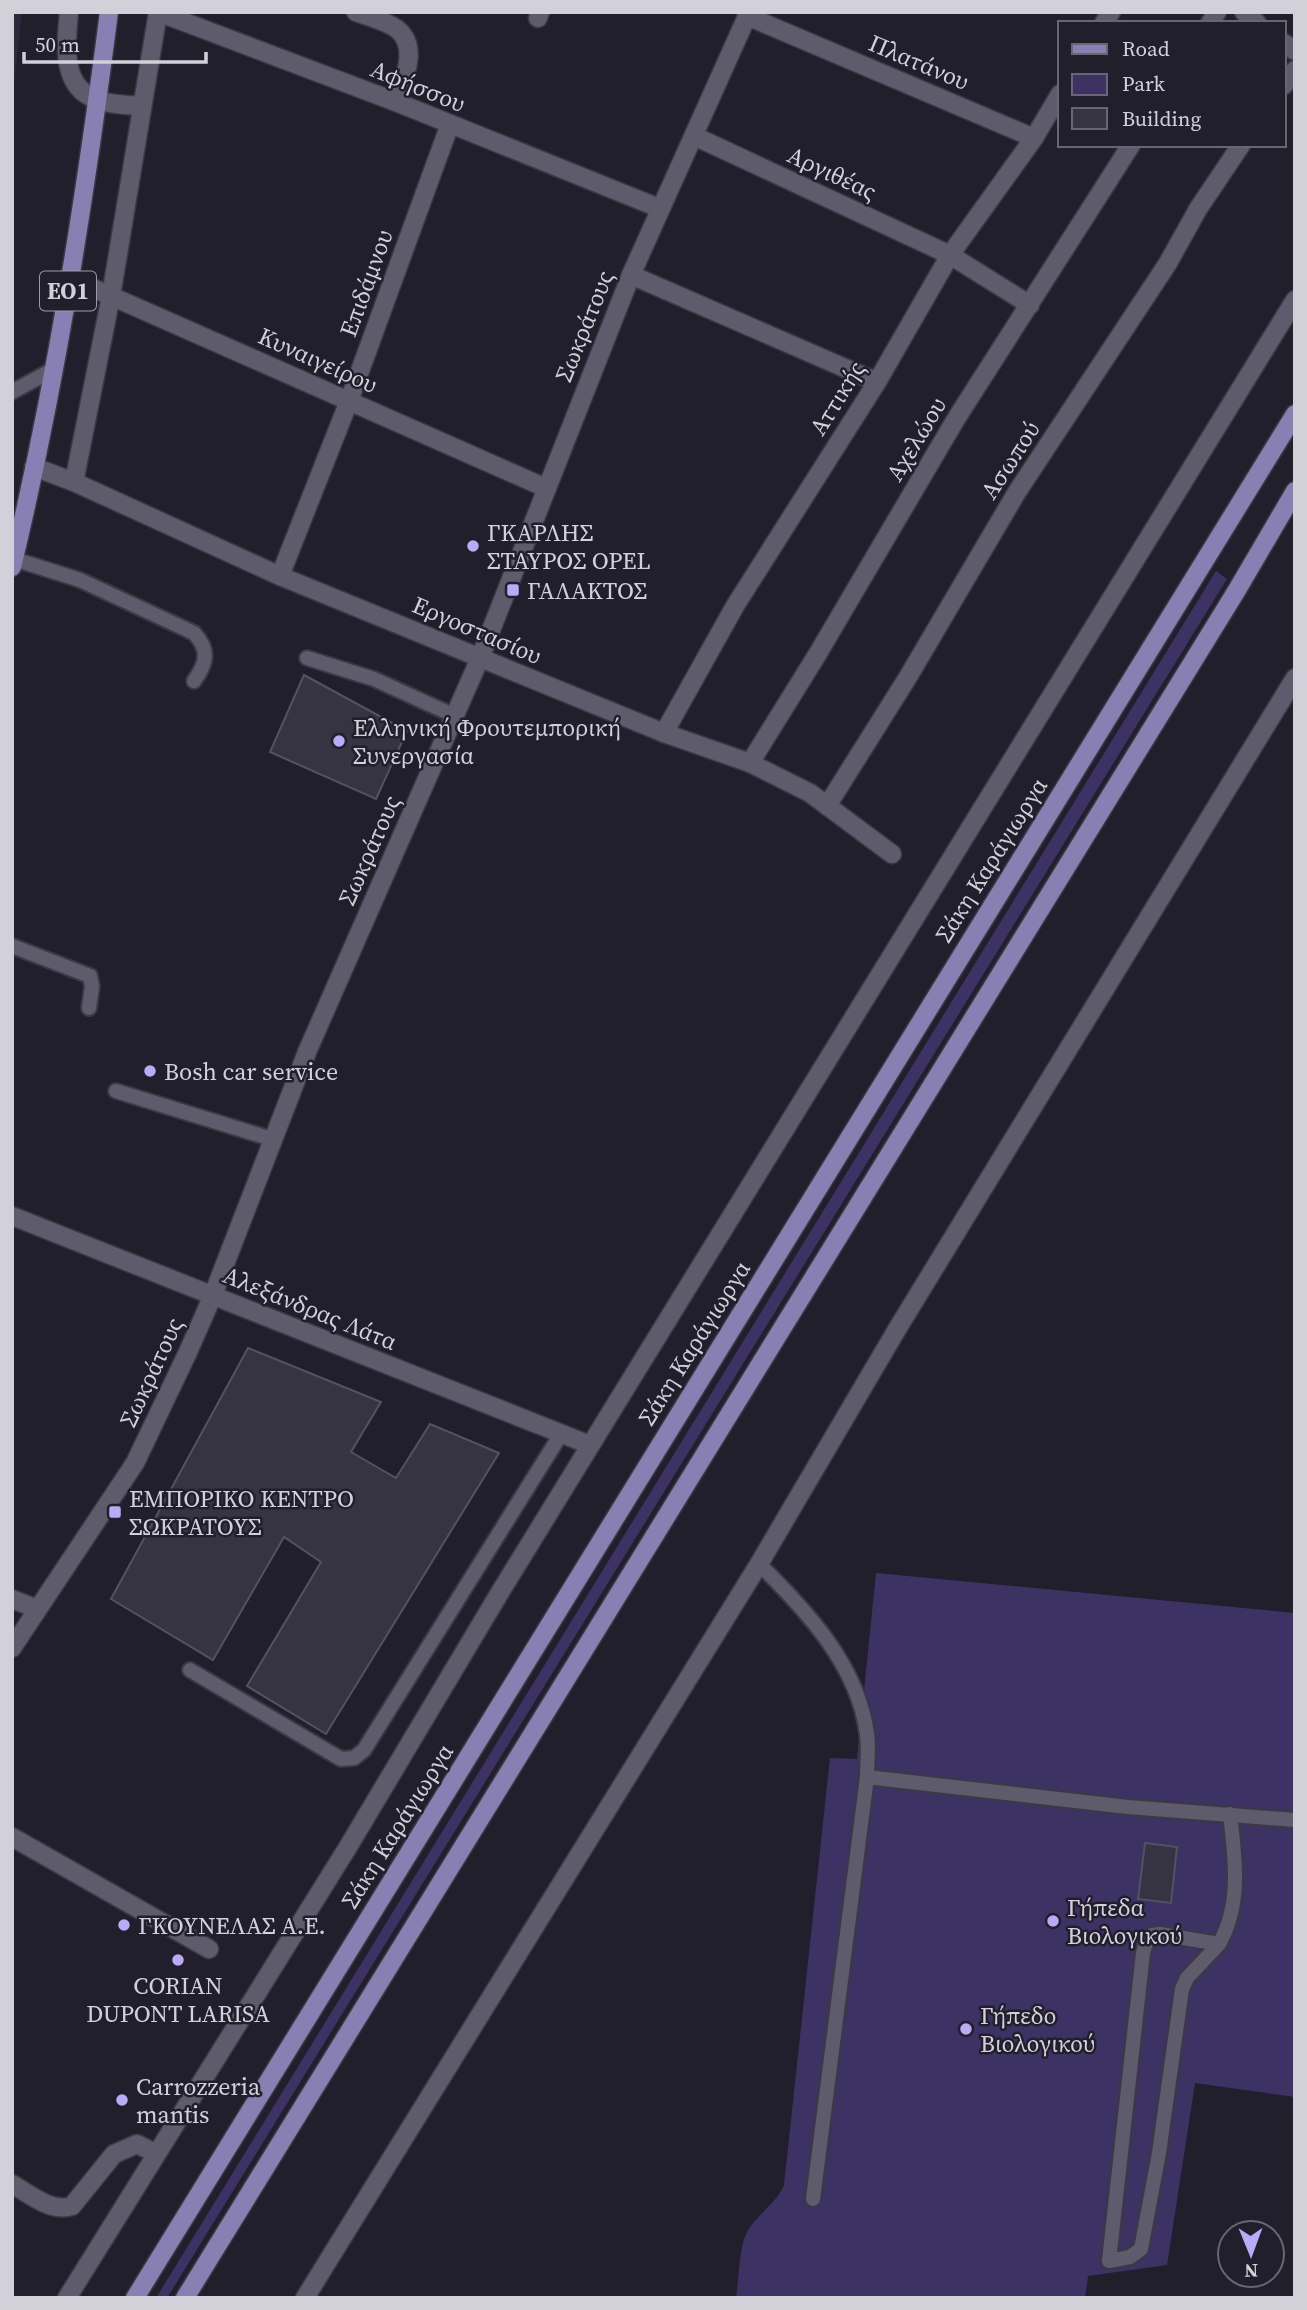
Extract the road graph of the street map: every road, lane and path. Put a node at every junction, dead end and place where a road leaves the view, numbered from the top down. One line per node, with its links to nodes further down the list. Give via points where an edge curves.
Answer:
1 (69, 12): 7 (street, via 69,70 83,92)
2 (109, 12): 7 (main road, ΕΟ1)
3 (158, 12): 8 (street, Αφήσσου); 9 (street)
4 (356, 12): 8 (street, via 397,29 409,48)
5 (746, 13): 11 (street, Σωκράτους); 12 (street, Πλατάνου)
6 (1058, 97): 12 (street, Αττικής)
7 (97, 100): 9 (street); 18 (main road, ΕΟ1)
8 (396, 102): 10 (street, Αφήσσου)
9 (142, 106): 19 (street)
10 (450, 124): 15 (street, Αφήσσου); 25 (street, Επιδάμνου)
11 (694, 136): 15 (street, Σωκράτους); 16 (street, Αργιθέας)
12 (1034, 138): 16 (street, Αττικής)
13 (1130, 147): 21 (street, Αχελώου)
14 (1240, 147): 40 (street, Ασωπού, via 1017,492)
15 (659, 208): 17 (street, Σωκράτους)
16 (950, 255): 21 (street, Αργιθέας); 23 (street, Αττικής)
17 (631, 275): 23 (street); 29 (street, Σωκράτους)
18 (71, 278): 19 (street, Κυναιγείρου); 22 (main road, ΕΟ1)
19 (111, 296): 25 (street, Κυναιγείρου); 28 (street)
20 (1295, 300): 49 (street)
21 (1030, 305): 39 (street, Αχελώου, via 956,419)
22 (54, 369): 24 (lane); 27 (main road, ΕΟ1)
23 (877, 382): 38 (street, Αττικής, via 735,606)
24 (12, 392)
25 (349, 401): 29 (street, Κυναιγείρου); 32 (street, Επιδάμνου)
26 (1295, 414): 65 (main road, Σάκη Καράγιωργα)
27 (34, 467): 28 (street, Εργοστασίου); 31 (main road, ΕΟ1)
28 (74, 482): 32 (street, Εργοστασίου)
29 (546, 488): 34 (street, Σωκράτους)
30 (1295, 491): 66 (main road)
31 (13, 563): 36 (lane, via 80,580 194,633 205,656 204,667)
32 (280, 576): 34 (street, Εργοστασίου)
33 (307, 658): 37 (lane, via 374,679)
34 (480, 658): 37 (street, Σωκράτους); 38 (street, Εργοστασίου)
35 (1295, 678): 50 (street)
36 (194, 681)
37 (455, 716): 45 (street, Σωκράτους)
38 (664, 733): 39 (street, Εργοστασίου)
39 (750, 763): 40 (street, Εργοστασίου)
40 (827, 806): 41 (street, Εργοστασίου)
41 (892, 854)
42 (12, 946): 43 (lane, via 90,976)
43 (89, 1008)
44 (116, 1091): 45 (lane)
45 (272, 1139): 47 (street, Σωκράτους)
46 (12, 1216): 47 (street, Αλεξάνδρας Λάτα)
47 (213, 1296): 48 (street, Αλεξάνδρας Λάτα); 52 (street, Σωκράτους, via 135,1462)
48 (561, 1434): 49 (street, Αλεξάνδρας Λάτα); 54 (lane, via 364,1750 354,1758 341,1759)
49 (590, 1445): 61 (street, via 348,1847)
50 (759, 1564): 55 (lane, via 818,1626 843,1666 863,1713); 67 (street)
51 (12, 1599): 52 (street)
52 (37, 1609): 53 (street, Σωκράτους)
53 (12, 1648)
54 (190, 1670)
55 (867, 1777): 56 (lane); 63 (lane)
56 (1230, 1814): 57 (lane); 59 (lane, via 1235,1892 1230,1922)
57 (1295, 1820)
58 (12, 1837): 60 (street)
59 (1219, 1944): 59 (lane, via 1160,1934 1146,1943 1110,2260 1130,2257 1141,2249 1182,1989)
60 (209, 1949)
61 (155, 2153): 62 (street, via 137,2144 125,2147 114,2154 72,2206 63,2209); 64 (street)
62 (12, 2184)
63 (813, 2199)
64 (67, 2298)
65 (135, 2298)
66 (185, 2298)
67 (305, 2298)

